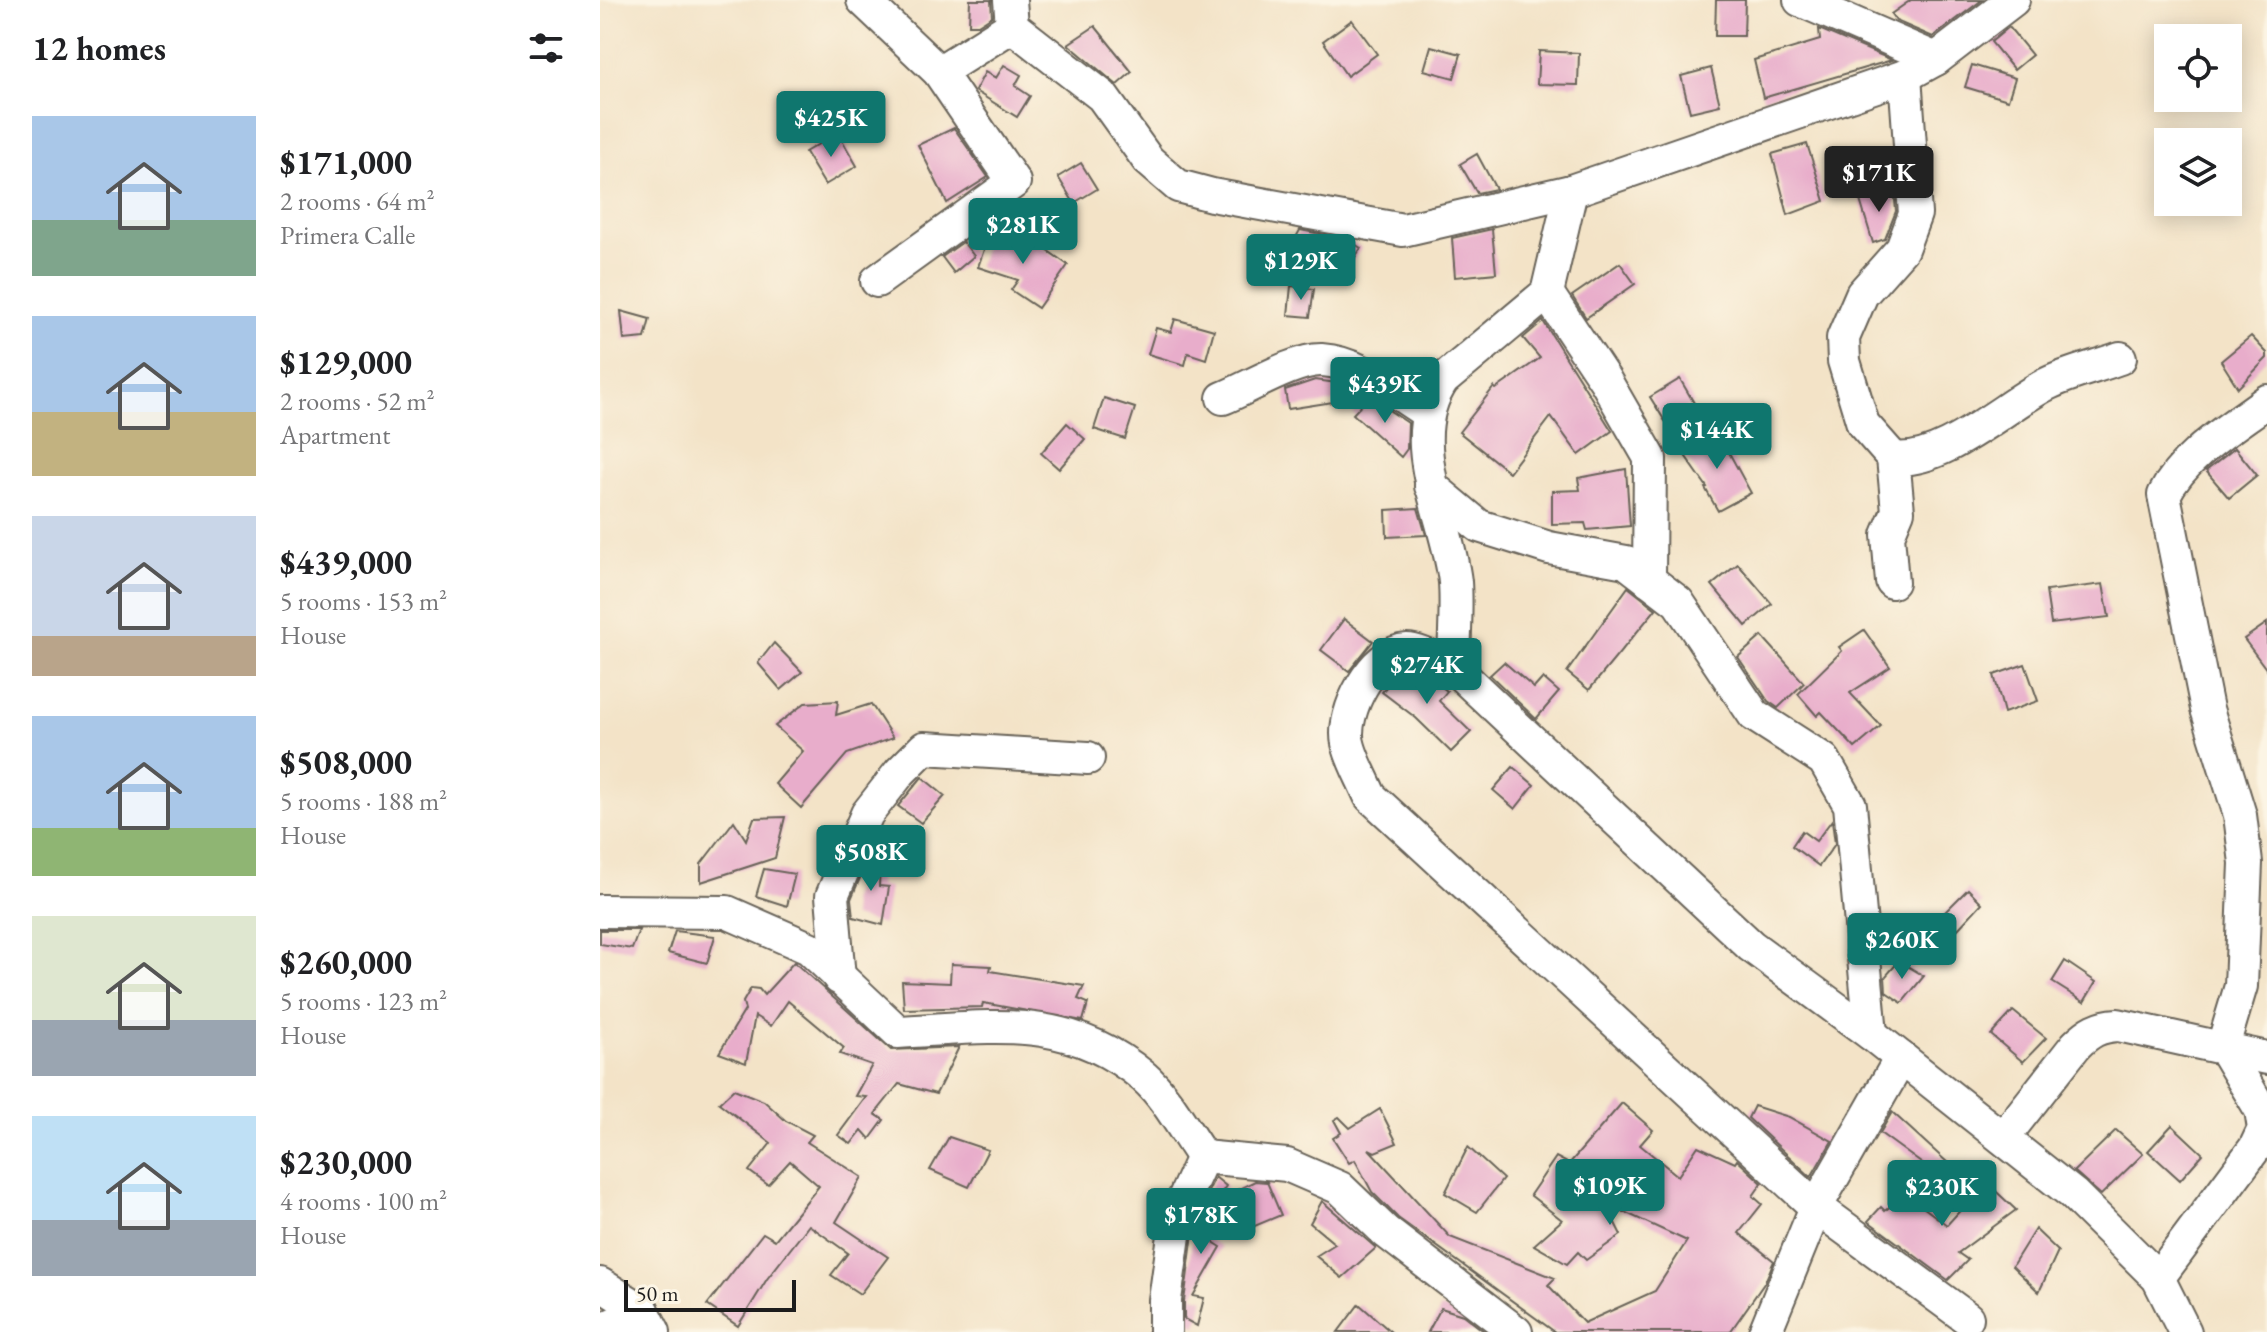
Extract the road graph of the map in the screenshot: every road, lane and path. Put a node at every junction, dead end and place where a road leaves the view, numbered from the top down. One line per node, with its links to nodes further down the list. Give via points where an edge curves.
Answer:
1 (863, 0): 6 (street)
2 (1800, 0): 5 (street)
3 (2013, 0): 5 (street)
4 (1011, 13): 6 (street); 8 (street, via 1102,96 1148,160 1178,186 1403,230)
5 (1936, 59): 7 (street)
6 (939, 72): 9 (street, via 1014,182)
7 (1905, 76): 8 (street); 15 (street, via 1915,214 1911,232 1862,294 1843,338 1844,361 1863,424)
8 (1571, 191): 10 (street)
9 (877, 281)
10 (1547, 293): 14 (street, via 1443,380); 17 (street, via 1650,458)
11 (2120, 358): 15 (street, via 2047,384 1938,450 1909,461)
12 (1223, 398): 14 (street, via 1321,360 1350,366)
13 (2267, 401): 24 (street, via 2192,458 2164,495 2207,709 2240,815 2246,863 2241,986)
14 (1428, 413): 16 (street)
15 (1893, 458): 18 (street, via 1898,511 1888,535)
16 (1431, 486): 17 (street, via 1479,526 1549,548 1626,562); 19 (street, via 1455,582)
17 (1649, 580): 23 (street, via 1678,602 1754,715 1824,760 1850,805)
18 (1892, 582)
19 (1454, 668): 23 (street, via 1751,946); 29 (street, via 1408,650 1387,657 1364,681 1353,704 1347,741 1370,796)
20 (1088, 758): 22 (street, via 924,748 867,814 832,896)
21 (600, 911): 22 (street, via 727,912 809,948)
22 (839, 978): 28 (street, via 898,1032 1021,1025 1088,1040 1146,1079)
23 (1871, 1034): 25 (street)
24 (2223, 1046): 26 (street); 27 (street, via 2104,1025 2076,1045); 30 (street, via 2261,1110 2264,1129)
25 (1901, 1058): 27 (street); 29 (street)
26 (2267, 1058)
27 (2003, 1138): 30 (street, via 2073,1194)
28 (1203, 1157): 35 (street, via 1177,1214); 36 (street, via 1287,1165 1340,1188 1386,1232)
29 (1816, 1207): 32 (street); 37 (street)
30 (2158, 1278): 38 (street)
31 (600, 1284): 33 (street)
32 (1967, 1318)
33 (649, 1321): 34 (street)
34 (600, 1330)
35 (1165, 1332)
36 (1516, 1332)
37 (1765, 1332)
38 (2185, 1332)

